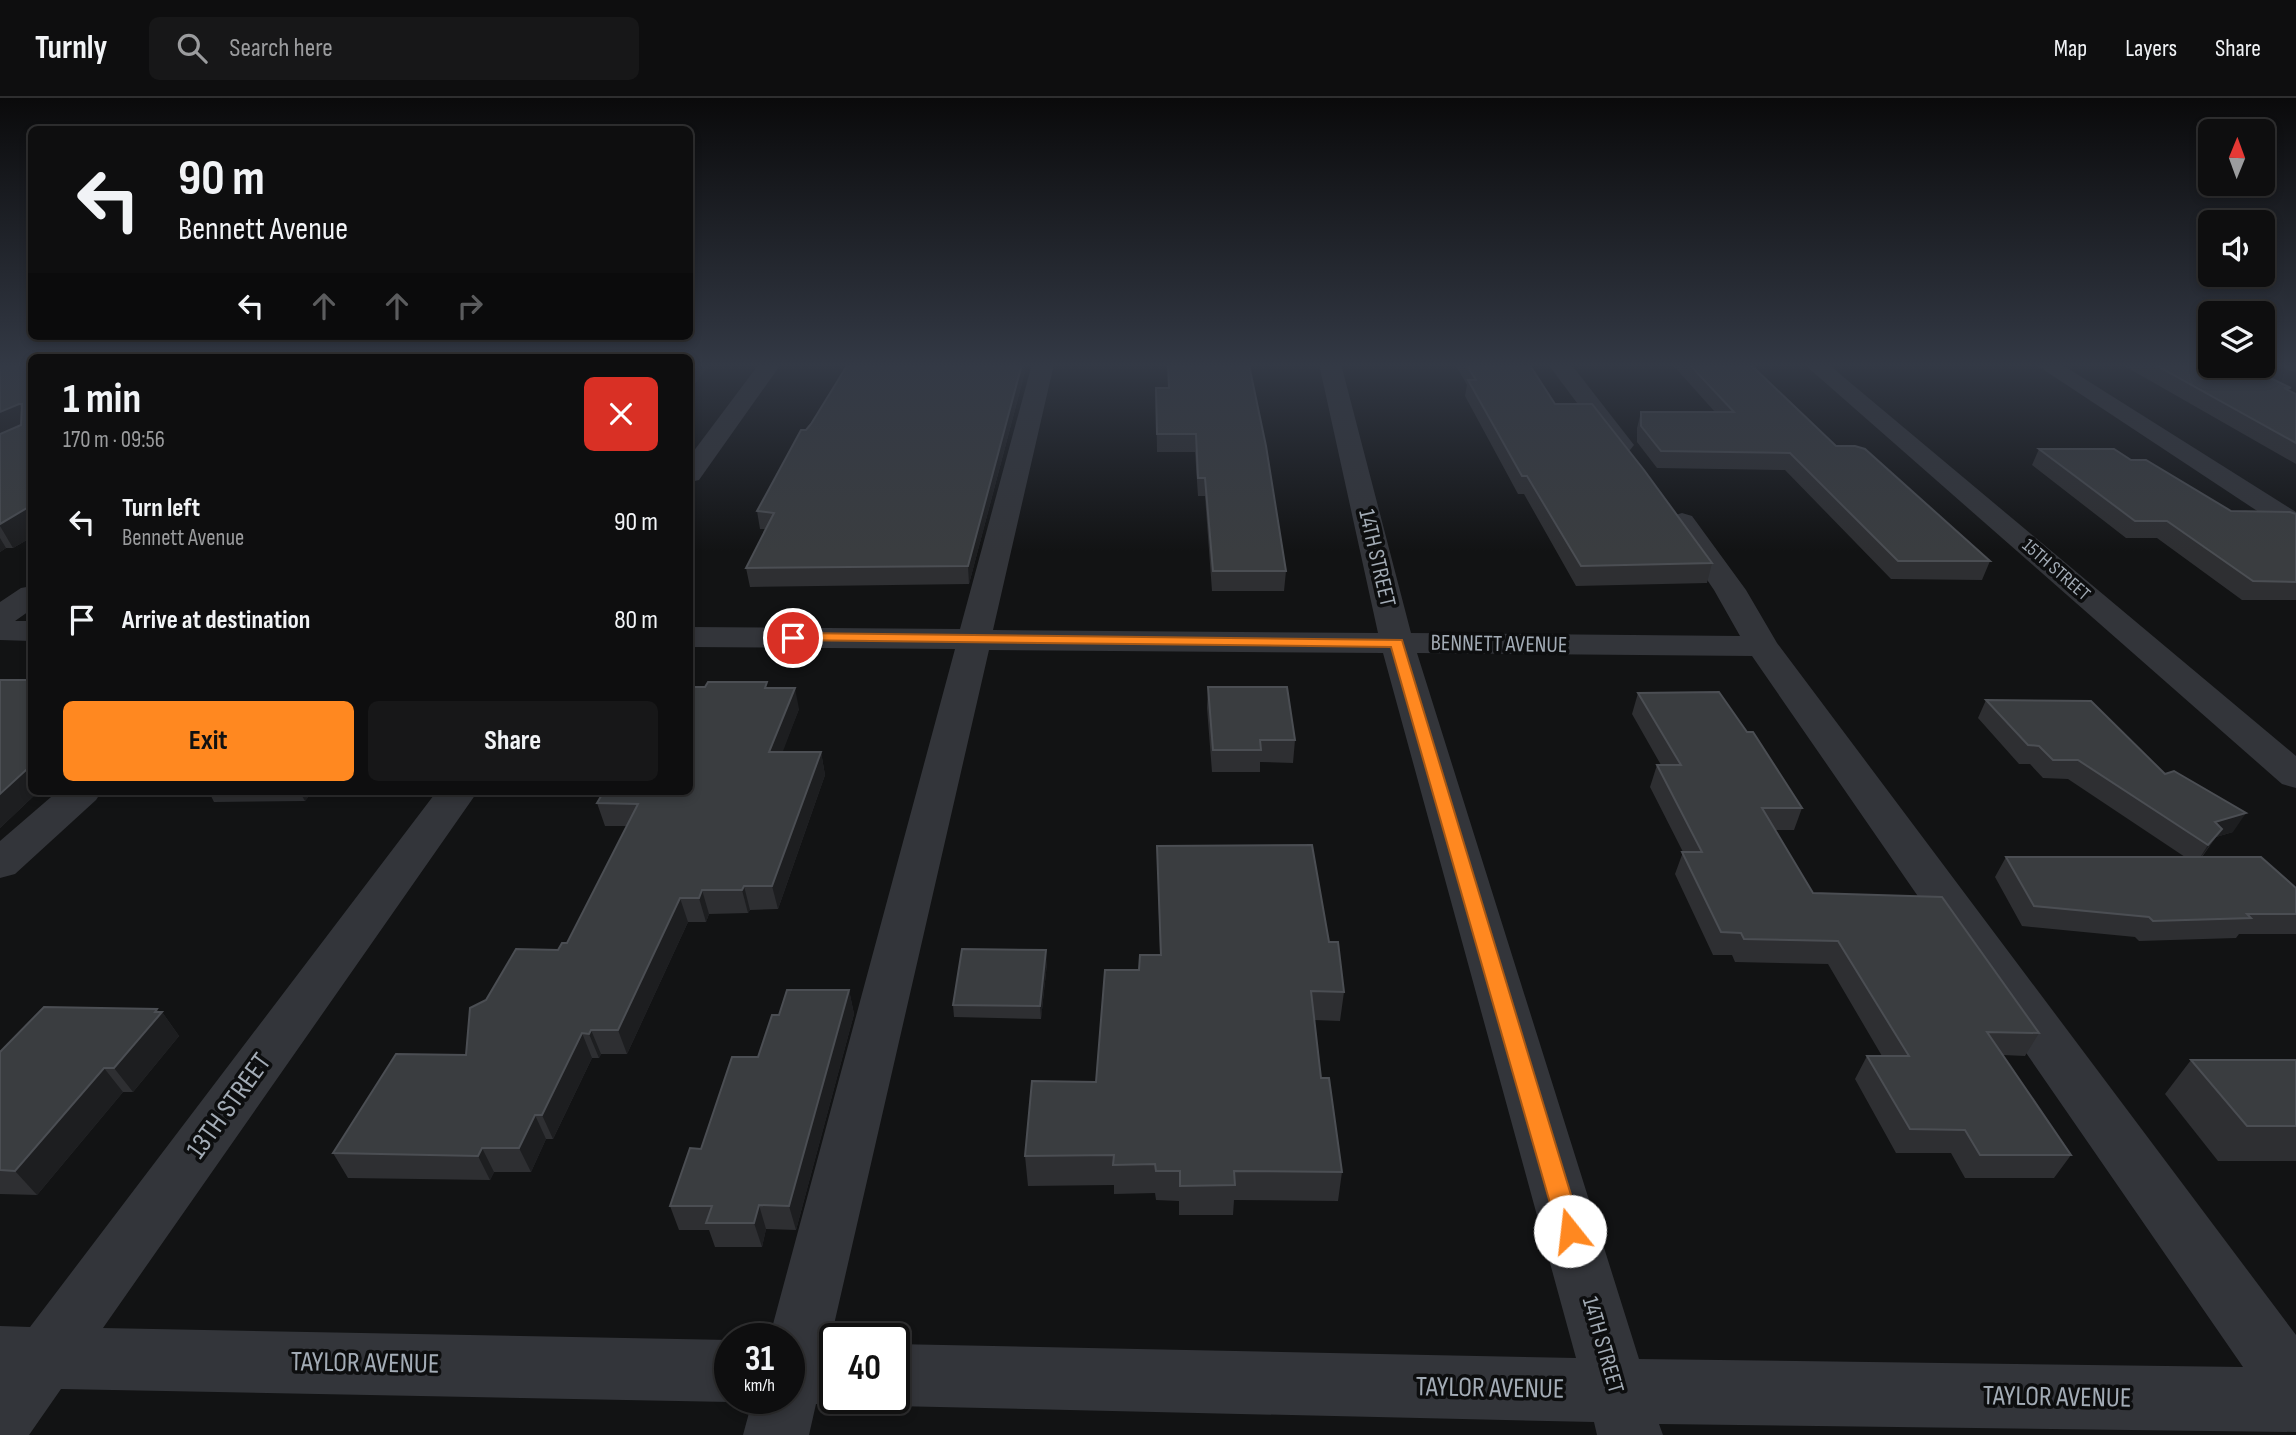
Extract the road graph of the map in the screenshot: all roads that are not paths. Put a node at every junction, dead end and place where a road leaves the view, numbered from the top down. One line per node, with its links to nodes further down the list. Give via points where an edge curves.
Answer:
1 (725, 426): 8 (street)
2 (1027, 426): 16 (street)
3 (1345, 426): 17 (street, 14TH STREET)
4 (1608, 426): 7 (street)
5 (1888, 426): 19 (street, 15TH STREET)
6 (2143, 426): 10 (street)
7 (1637, 463)
8 (693, 470)
9 (1667, 502): 18 (street, via 1730,590)
10 (2296, 524)
11 (28, 598): 12 (street)
12 (0, 616)
13 (0, 630): 14 (street)
14 (28, 631)
15 (693, 637): 16 (street, BENNETT AVENUE)
16 (974, 639): 17 (street, BENNETT AVENUE); 23 (street)
17 (1397, 643): 18 (street, BENNETT AVENUE); 29 (street, 14TH STREET)
18 (1762, 646): 27 (street)
19 (2296, 776)
20 (78, 795): 22 (street)
21 (455, 795): 24 (street, 13TH STREET)
22 (0, 864)
23 (805, 1351)
24 (23, 1357): 25 (street, TAYLOR AVENUE); 31 (street, 13TH STREET)
25 (714, 1371)
26 (910, 1376): 29 (street, TAYLOR AVENUE)
27 (2296, 1388)
28 (2296, 1400): 29 (street, TAYLOR AVENUE)
29 (1623, 1413)
30 (784, 1414): 32 (street)
31 (0, 1420)
32 (776, 1435)

